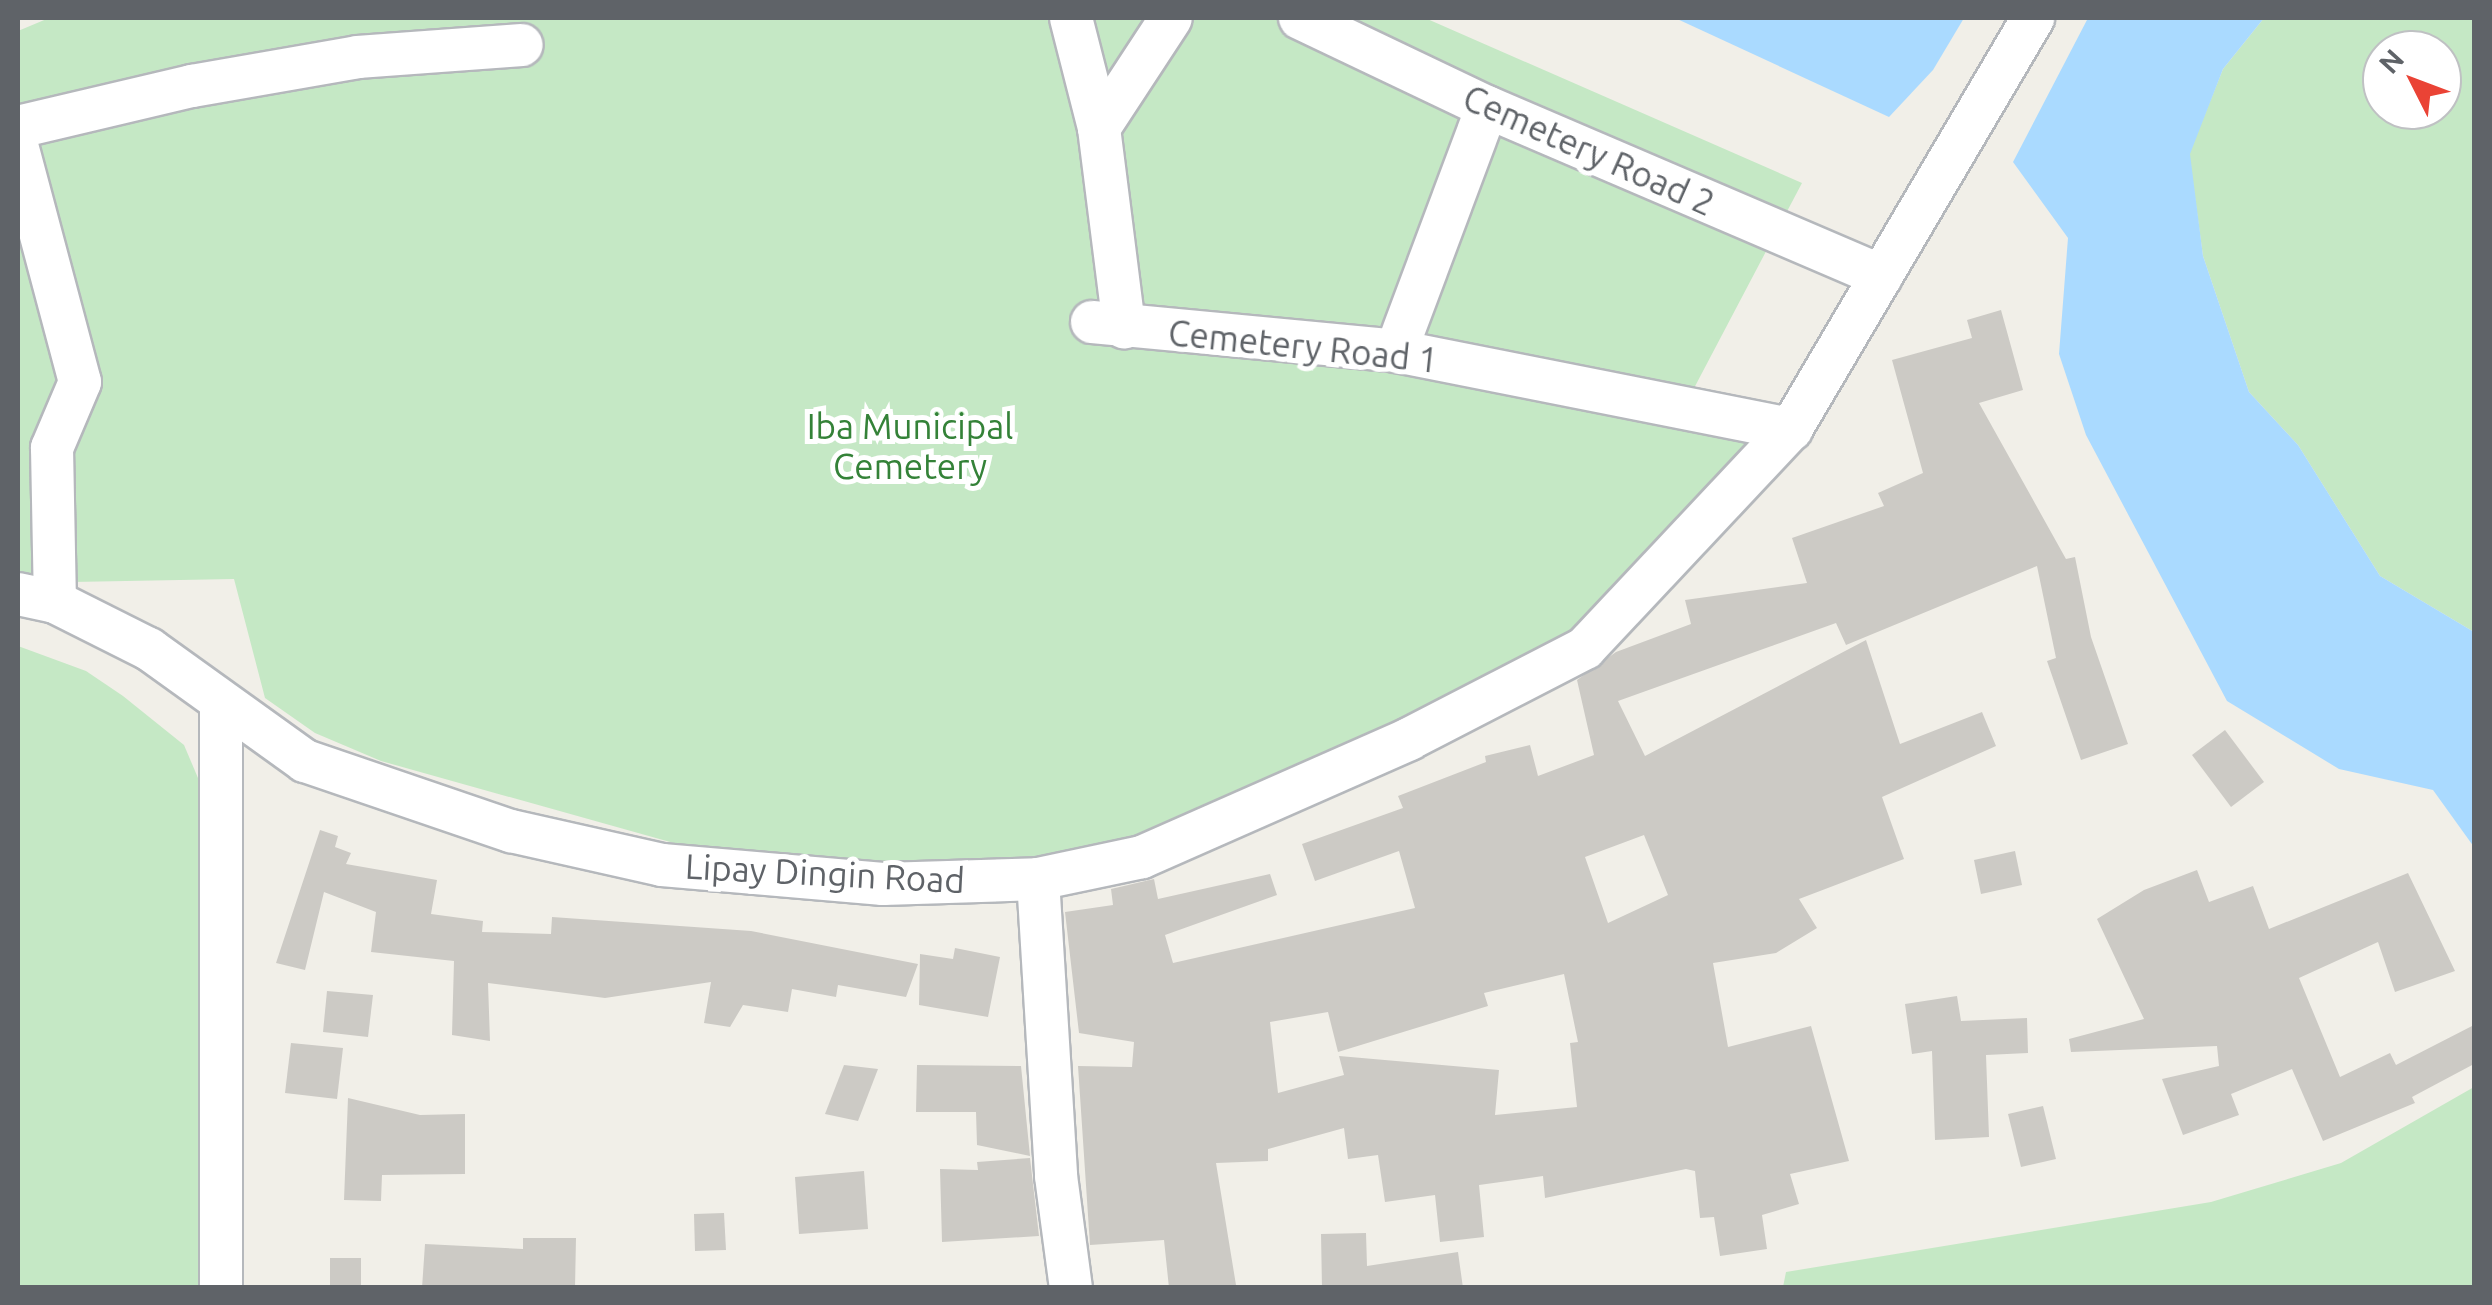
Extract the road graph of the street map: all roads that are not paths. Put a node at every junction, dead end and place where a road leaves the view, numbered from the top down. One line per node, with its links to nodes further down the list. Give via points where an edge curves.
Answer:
1 (1071, 18): 8 (street, Cemetery Road 1)
2 (1171, 18): 8 (street)
3 (1300, 18): 6 (street, Cemetery Road 2)
4 (2031, 20): 10 (street, Lipay Dingin Road)
5 (522, 45): 7 (street, via 339,60)
6 (1487, 106): 10 (street, Cemetery Road 2); 11 (street)
7 (18, 127)
8 (1099, 128): 11 (street, Cemetery Road 1, via 1108,324)
9 (18, 149): 13 (street, via 80,382 52,448)
10 (1881, 276): 12 (street, Lipay Dingin Road)
11 (1396, 351): 12 (street, Cemetery Road 1)
12 (1790, 429): 15 (street, Lipay Dingin Road, via 1585,648 1409,740 1206,832 1142,858)
13 (36, 598): 14 (street, Lipay Dingin Road, via 149,650)
14 (221, 704): 15 (street, Lipay Dingin Road, via 306,761 427,808 662,865 884,884); 16 (street)
15 (1038, 879): 17 (street, via 1056,1176)
16 (221, 1288)
17 (1071, 1288)

